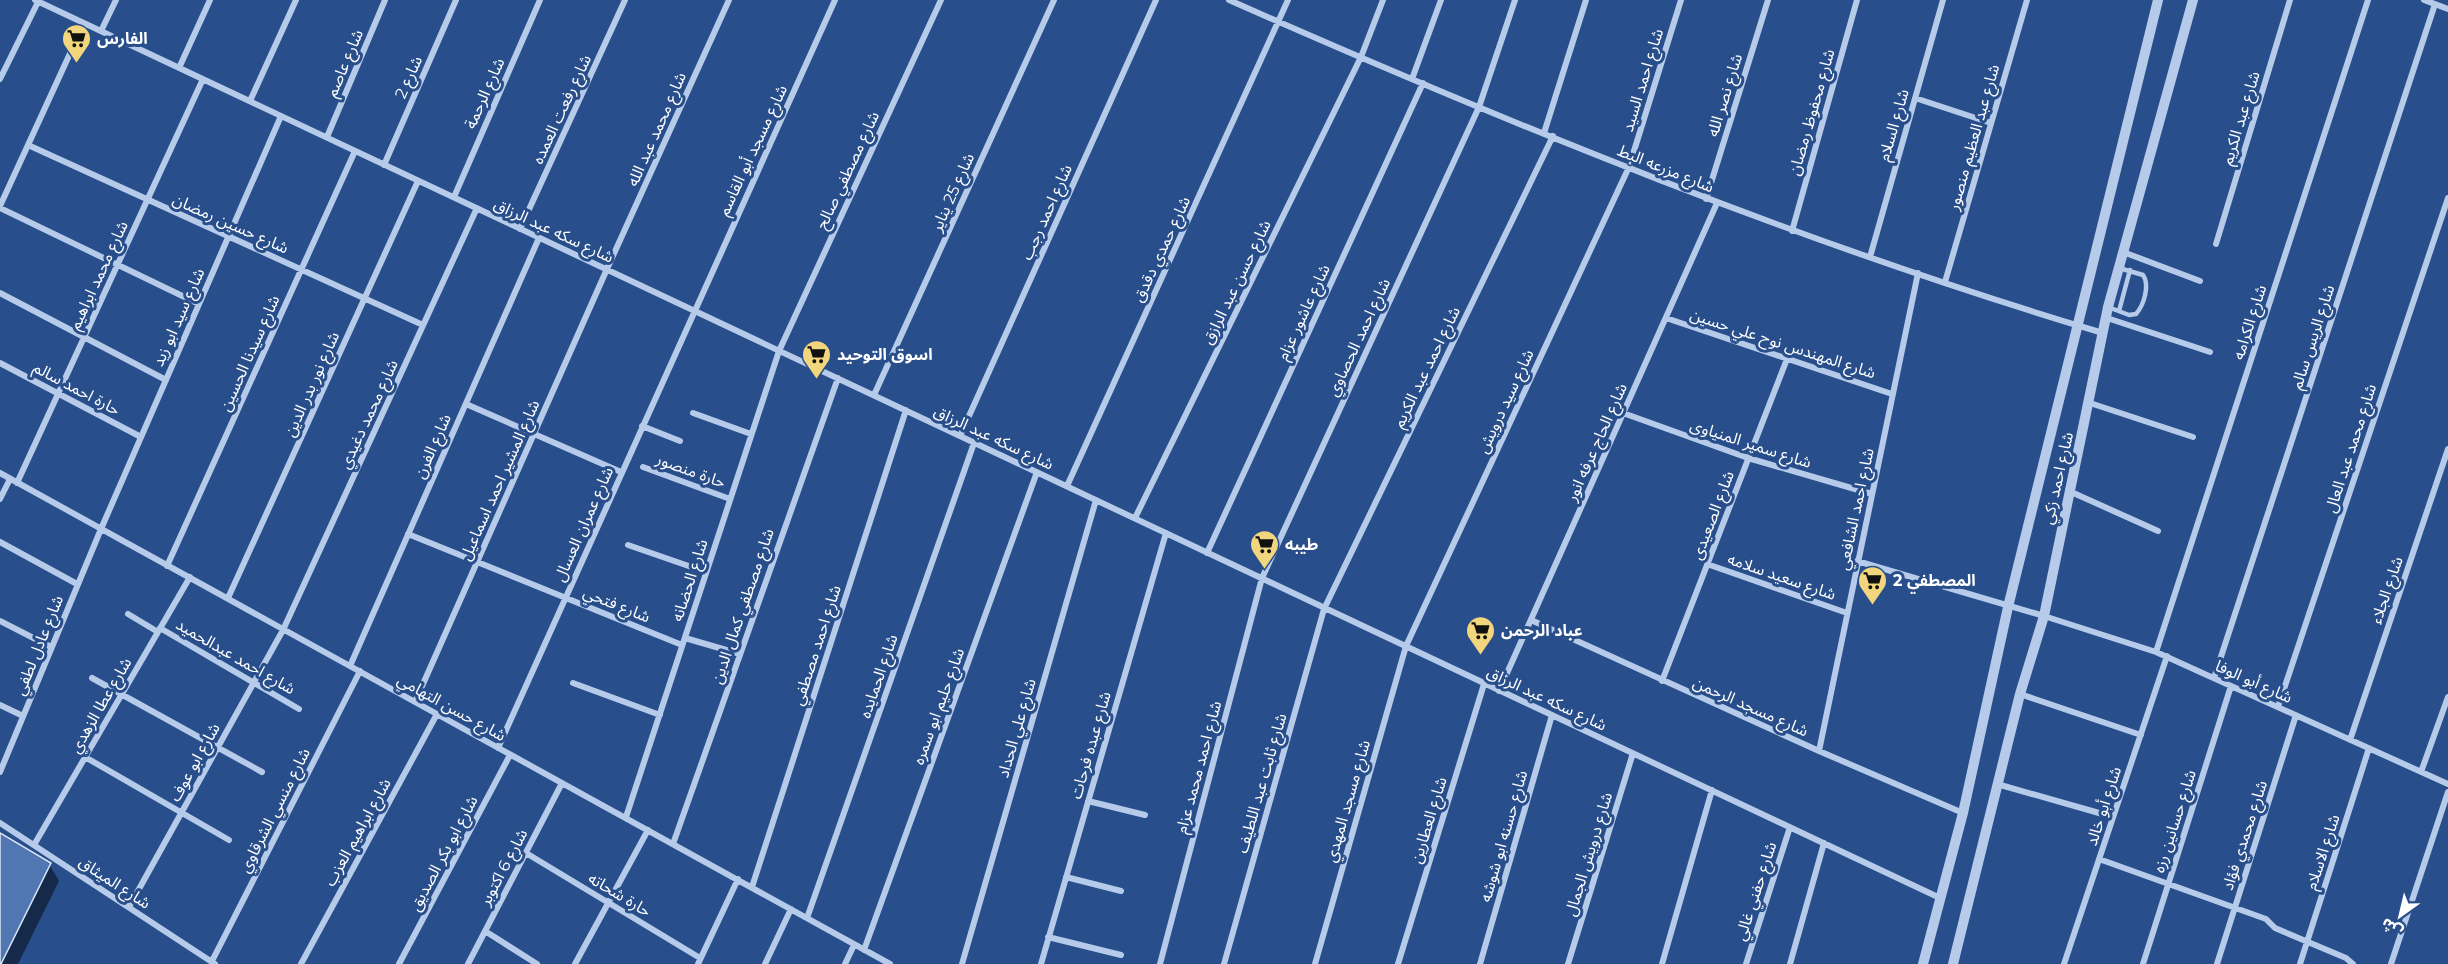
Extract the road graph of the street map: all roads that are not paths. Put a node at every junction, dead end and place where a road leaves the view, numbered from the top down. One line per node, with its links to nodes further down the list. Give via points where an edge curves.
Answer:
1 (116, 0): 33 (street)
2 (210, 0): 35 (street)
3 (296, 0): 41 (street)
4 (385, 0): 47 (street, شارع عاصم)
5 (456, 0): 50 (street, شارع 2)
6 (540, 0): 53 (street, شارع الرحمة)
7 (625, 0): 60 (street, شارع رفعت العمده)
8 (729, 0): 70 (street, شارع محمد عبد الله)
9 (835, 0): 78 (street, شارع مسجد أبو القاسم)
10 (940, 0): 85 (street, شارع مصطفي صالح)
11 (1054, 0): 93 (street, شارع 25 يناير)
12 (1156, 0): 102 (street, شارع احمد رجب)
13 (1229, 0): 32 (street, شارع مزرعه البط)
14 (1288, 0): 32 (street, شارع حمدي دقدق)
15 (1383, 0): 34 (street, شارع حسن عبد الرازق)
16 (1441, 0): 38 (street)
17 (1515, 0): 42 (street, شارع احمد الحصاوي)
18 (1586, 0): 45 (street)
19 (1680, 0): 51 (street, شارع احمد السيد)
20 (1768, 0): 56 (street, شارع نصر الله)
21 (1857, 0): 61 (street, شارع محفوظ رمضان)
22 (1943, 0): 40 (street, شارع السلام)
23 (2027, 0): 44 (street, شارع عبد العظيم منصور)
24 (2158, 0): 82 (street, شارع احمد زكي)
25 (2193, 0): 65 (street, شارع احمد زكي)
26 (2290, 0): 64 (street, شارع عبد الكريم)
27 (2368, 0): 151 (street, شارع الكرامه)
28 (37, 1): 31 (street, شارع سكه عبد الرزاق); 36 (street)
29 (2430, 2): 30 (street); 157 (street, شارع الريس سالم)
30 (2448, 9)
31 (84, 23): 33 (street, شارع سكه عبد الرزاق); 48 (street)
32 (1280, 23): 34 (street, شارع مزرعه البط); 115 (street, شارع حمدي دقدق)
33 (101, 31): 35 (street, شارع سكه عبد الرزاق)
34 (1361, 57): 38 (street, شارع مزرعه البط); 121 (street, شارع حسن عبد الرازق)
35 (179, 68): 37 (street, شارع سكه عبد الرزاق)
36 (0, 79)
37 (203, 79): 41 (street, شارع سكه عبد الرزاق); 55 (street, شارع محمد ابراهيم)
38 (1412, 79): 39 (street, شارع مزرعه البط)
39 (1423, 83): 42 (street, شارع مزرعه البط); 128 (street, شارع عاشور عزام)
40 (1915, 98): 44 (street); 66 (street, شارع السلام)
41 (250, 101): 43 (street, شارع سكه عبد الرزاق)
42 (1479, 107): 45 (street, شارع مزرعه البط); 135 (street, شارع احمد الحصاوي)
43 (281, 116): 47 (street, شارع سكه عبد الرزاق); 62 (street, شارع سيد ابو زيد)
44 (1991, 123): 74 (street, شارع عبد العظيم منصور)
45 (1544, 133): 46 (street, شارع مزرعه البط)
46 (1553, 136): 51 (street, شارع مزرعه البط); 140 (street, شارع احمد عبد الكريم)
47 (327, 137): 49 (street, شارع سكه عبد الرزاق)
48 (28, 145): 55 (street, شارع حسين رمضان); 58 (street)
49 (355, 151): 50 (street, شارع سكه عبد الرزاق); 69 (street, شارع سيدنا الحسين)
50 (384, 165): 52 (street, شارع سكه عبد الرزاق)
51 (1629, 167): 56 (street, شارع مزرعه البط); 149 (street, شارع سيد درويش)
52 (418, 181): 53 (street, شارع سكه عبد الرزاق); 76 (street, شارع نور بدر الدين)
53 (454, 197): 59 (street, شارع سكه عبد الرزاق)
54 (2448, 198): 169 (street, شارع محمد عبد العال)
55 (147, 199): 62 (street, شارع حسين رمضان); 67 (street, شارع محمد ابراهيم)
56 (1706, 199): 57 (street, شارع مزرعه البط)
57 (1717, 203): 61 (street, شارع مزرعه البط); 80 (street, شارع الحاج عرفه انور)
58 (0, 207): 67 (street)
59 (477, 208): 60 (street, شارع سكه عبد الرزاق); 81 (street, شارع محمد دغيدي)
60 (520, 229): 63 (street, شارع سكه عبد الرزاق)
61 (1791, 231): 66 (street, شارع مزرعه البط)
62 (228, 236): 69 (street, شارع حسين رمضان); 77 (street, شارع سيد ابو زيد)
63 (539, 238): 70 (street, شارع سكه عبد الرزاق); 95 (street, شارع الفرن)
64 (2216, 244)
65 (2123, 252): 68 (street, شارع احمد زكي); 73 (street)
66 (1870, 257): 72 (street, شارع مزرعه البط)
67 (118, 264): 77 (street); 84 (street, شارع محمد ابراهيم)
68 (2118, 267): 71 (lane); 79 (street, شارع احمد زكي)
69 (301, 269): 76 (street, شارع حسين رمضان); 132 (street, شارع سيدنا الحسين)
70 (607, 269): 78 (street, شارع سكه عبد الرزاق); 100 (street, شارع المشير احمد اسماعيل)
71 (2130, 270): 79 (lane); 79 (lane, via 2143,275 2147,286 2138,312)
72 (1918, 273): 74 (street, شارع مزرعه البط); 92 (street, شارع احمد الشافعي)
73 (2200, 281)
74 (1945, 282): 82 (street, شارع مزرعه البط)
75 (0, 293): 84 (street)
76 (364, 298): 81 (street, شارع حسين رمضان); 137 (street, شارع نور بدر الدين)
77 (199, 304): 90 (street, شارع سيد ابو زيد)
78 (693, 311): 85 (street, شارع سكه عبد الرزاق); 99 (street, شارع عمران العسال)
79 (2111, 312): 83 (street, شارع احمد زكي); 86 (street)
80 (1666, 318): 87 (street, شارع المهندس نوح علي حسين); 98 (street, شارع الحاج عرفه انور)
81 (423, 325): 147 (street, شارع محمد دغيدي)
82 (2079, 326): 83 (street, شارع مزرعه البط); 139 (street, شارع احمد زكي)
83 (2103, 333): 94 (street, شارع احمد زكي)
84 (84, 337): 90 (street); 91 (street, شارع محمد ابراهيم)
85 (778, 351): 89 (street, شارع سكه عبد الرزاق); 101 (street, شارع الحضانه)
86 (2210, 352)
87 (1787, 359): 92 (street, شارع المهندس نوح علي حسين); 108 (street, شارع الصعيدى)
88 (0, 363): 91 (street, حارة احمد سالم)
89 (838, 378): 93 (street, شارع سكه عبد الرزاق); 152 (street, شارع مصطفي كمال الدين)
90 (166, 380): 103 (street, شارع سيد ابو زيد)
91 (58, 393): 103 (street, حارة احمد سالم); 114 (street, شارع محمد ابراهيم)
92 (1892, 394): 117 (street, شارع احمد الشافعي)
93 (874, 395): 96 (street, شارع سكه عبد الرزاق)
94 (2090, 403): 104 (street); 116 (street, شارع احمد زكي)
95 (466, 404): 100 (street); 125 (street, شارع الفرن)
96 (906, 410): 102 (street, شارع سكه عبد الرزاق); 211 (street, شارع احمد مصطفي)
97 (693, 413): 101 (street)
98 (1623, 413): 108 (street, شارع سمير المنياوى); 144 (street, شارع الحاج عرفه انور)
99 (642, 426): 105 (street); 110 (street, شارع عمران العسال)
100 (534, 434): 110 (street); 130 (street, شارع المشير احمد اسماعيل)
101 (751, 434): 119 (street, شارع الحضانه)
102 (960, 436): 106 (street, شارع سكه عبد الرزاق)
103 (141, 437): 122 (street, شارع سيد ابو زيد)
104 (2193, 437)
105 (680, 441)
106 (974, 442): 111 (street, شارع سكه عبد الرزاق); 218 (street, شارع الحمايده)
107 (2448, 449): 177 (street, شارع الجلاء)
108 (1748, 458): 117 (street, شارع سمير المنياوى); 131 (street, شارع الصعيدى)
109 (643, 467): 119 (street, حارة منصور)
110 (621, 472): 138 (street, شارع عمران العسال)
111 (1038, 472): 115 (street, شارع سكه عبد الرزاق); 223 (street, شارع حليم ابو سمره)
112 (0, 473): 113 (street, شارع حسن التهامي)
113 (10, 479): 114 (street, شارع حسن التهامي); 118 (street)
114 (17, 483): 122 (street, شارع حسن التهامي)
115 (1067, 486): 120 (street, شارع سكه عبد الرزاق)
116 (2069, 491): 123 (street); 143 (street, شارع احمد زكي)
117 (1872, 494): 129 (street, شارع احمد الشافعي)
118 (0, 499)
119 (730, 499): 133 (street, شارع الحضانه)
120 (1096, 500): 121 (street, شارع سكه عبد الرزاق); 235 (street, شارع علي الحداد)
121 (1135, 518): 124 (street, شارع سكه عبد الرزاق)
122 (101, 529): 132 (street, شارع حسن التهامي); 136 (street, شارع عادل لطفي)
123 (2158, 531)
124 (1166, 533): 128 (street, شارع سكه عبد الرزاق); 193 (street, شارع عبده فرحات)
125 (408, 534): 130 (street, شارع فتحي); 154 (street, شارع الفرن)
126 (0, 542): 136 (street)
127 (628, 545): 133 (street)
128 (1207, 553): 135 (street, شارع سكه عبد الرزاق)
129 (1857, 561): 139 (street, شارع أبو الوفا); 141 (street, شارع احمد الشافعي)
130 (477, 562): 138 (street, شارع فتحي); 167 (street, شارع المشير احمد اسماعيل)
131 (1707, 564): 141 (street, شارع سعيد سلامه); 158 (street, شارع الصعيدى)
132 (167, 566): 134 (street, شارع حسن التهامي)
133 (706, 572): 148 (street, شارع الحضانه)
134 (190, 577): 137 (street, شارع حسن التهامي); 146 (street, شارع عطا الزهدي)
135 (1262, 578): 140 (street, شارع سكه عبد الرزاق); 237 (street, شارع احمد محمد عزام)
136 (77, 584): 150 (street, شارع عادل لطفي)
137 (228, 598): 147 (street, شارع حسن التهامي)
138 (565, 598): 148 (street, شارع فتحي); 179 (street, شارع عمران العسال)
139 (2008, 607): 143 (street, شارع أبو الوفا); 195 (street, شارع احمد زكي)
140 (1324, 609): 149 (street, شارع سكه عبد الرزاق); 238 (street, شارع ثابت عبد اللطيف)
141 (1847, 613): 181 (street, شارع احمد الشافعي)
142 (128, 614): 146 (street, شارع احمد عبدالحميد)
143 (2044, 616): 151 (street, شارع أبو الوفا); 164 (street, شارع احمد زكي)
144 (1531, 620): 158 (street, شارع مسجد الرحمن); 163 (street, شارع الحاج عرفه انور)
145 (0, 621): 150 (street)
146 (159, 630): 159 (street, شارع احمد عبدالحميد); 165 (street, شارع عطا الزهدي)
147 (283, 630): 154 (street, شارع حسن التهامي); 159 (street, شارع ابو عوف)
148 (684, 641): 152 (street, شارع فتحي); 172 (street, شارع الحضانه)
149 (1406, 646): 161 (street, شارع سكه عبد الرزاق); 239 (street, شارع مسجد المهدي)
150 (51, 647): 175 (street, شارع عادل لطفي)
151 (2156, 652): 153 (street, شارع أبو الوفا)
152 (740, 654): 204 (street, شارع مصطفي كمال الدين)
153 (2167, 656): 157 (street, شارع أبو الوفا); 176 (street, شارع أبو خالد)
154 (350, 666): 155 (street, شارع حسن التهامي)
155 (360, 671): 167 (street, شارع حسن التهامي); 226 (street, شارع منسي الشرقاوي)
156 (92, 678): 165 (street)
157 (2214, 678): 162 (street, شارع أبو الوفا)
158 (1662, 681): 181 (street, شارع مسجد الرحمن)
159 (254, 682): 170 (street, شارع احمد عبدالحميد); 178 (street, شارع ابو عوف)
160 (573, 683): 172 (street)
161 (1484, 684): 163 (street, شارع سكه عبد الرزاق); 240 (street, شارع العطارين)
162 (2231, 686): 169 (street, شارع أبو الوفا); 210 (street, شارع حسانين رزه)
163 (1498, 691): 174 (street, شارع سكه عبد الرزاق)
164 (2020, 694): 176 (street); 189 (street, شارع احمد زكي)
165 (123, 696): 178 (street); 184 (street, شارع عطا الزهدي)
166 (2448, 697): 187 (street)
167 (416, 702): 171 (street, شارع حسن التهامي)
168 (0, 705): 175 (street)
169 (2278, 707): 173 (street, شارع أبو الوفا)
170 (299, 709)
171 (437, 714): 179 (street, شارع حسن التهامي); 227 (street, شارع ابراهيم العزب)
172 (660, 715): 197 (street, شارع الحضانه)
173 (2296, 715): 177 (street, شارع أبو الوفا); 216 (street, شارع محمدي فؤاد)
174 (1552, 716): 182 (street, شارع سكه عبد الرزاق); 241 (street, شارع حسنه ابو شوشه)
175 (23, 717): 185 (street, شارع عادل لطفي)
176 (2141, 735): 198 (street, شارع أبو خالد)
177 (2350, 740): 180 (street, شارع أبو الوفا)
178 (218, 747): 186 (street); 194 (street, شارع ابو عوف)
179 (498, 748): 183 (street, شارع حسن التهامي)
180 (2369, 748): 187 (street, شارع أبو الوفا); 221 (street, شارع الاسلام)
181 (1819, 751): 195 (street, شارع مسجد الرحمن)
182 (1633, 753): 191 (street, شارع سكه عبد الرزاق); 242 (street, شارع درويش الجمال)
183 (510, 756): 188 (street, شارع حسن التهامي); 228 (street, شارع ابو بكر الصديق)
184 (85, 757): 194 (street); 205 (street, شارع عطا الزهدي)
185 (0, 771)
186 (262, 772)
187 (2421, 772): 190 (street, شارع أبو الوفا)
188 (562, 783): 197 (street, شارع حسن التهامي); 206 (street, شارع 6 اكتوبر)
189 (1997, 784): 198 (street); 247 (street, شارع احمد زكي)
190 (2448, 784)
191 (1712, 790): 200 (street, شارع سكه عبد الرزاق); 243 (street)
192 (2448, 792): 253 (street)
193 (1088, 801): 196 (street); 208 (street, شارع عبده فرحات)
194 (182, 813): 202 (street); 215 (street, شارع ابو عوف)
195 (1963, 813): 213 (street, شارع احمد زكي)
196 (1145, 815)
197 (626, 817): 201 (street, شارع حسن التهامي)
198 (2113, 818): 207 (street, شارع أبو خالد)
199 (0, 823): 205 (street, شارع الميثاق)
200 (1790, 826): 203 (street, شارع سكه عبد الرزاق); 244 (street, شارع حفني غالي)
201 (648, 830): 204 (street, شارع حسن التهامي); 214 (street)
202 (229, 840)
203 (1824, 843): 213 (street, شارع سكه عبد الرزاق); 245 (street)
204 (673, 844): 209 (street, شارع حسن التهامي)
205 (34, 845): 215 (street, شارع الميثاق)
206 (526, 853): 214 (street, حارة شحاته); 219 (street, شارع 6 اكتوبر)
207 (2099, 859): 210 (street); 248 (street, شارع أبو خالد)
208 (1066, 877): 212 (street); 220 (street, شارع عبده فرحات)
209 (738, 879): 211 (street, شارع حسن التهامي); 225 (street)
210 (2168, 885): 216 (street); 249 (street, شارع حسانين رزه)
211 (752, 888): 217 (street, شارع حسن التهامي)
212 (1121, 891)
213 (1940, 898): 246 (street, شارع احمد زكي)
214 (608, 902): 225 (street, حارة شحاته); 231 (street)
215 (129, 907): 226 (street, شارع الميثاق)
216 (2235, 908): 221 (street, via 2266,919 2275,928); 250 (street, شارع محمدي فؤاد)
217 (791, 909): 218 (street, شارع حسن التهامي); 232 (street)
218 (807, 918): 222 (street, شارع حسن التهامي)
219 (485, 931): 229 (street, شارع 6 اكتوبر); 230 (street)
220 (1048, 938): 224 (street); 236 (street, شارع عبده فرحات)
221 (2307, 942): 251 (street, شارع الاسلام); 252 (street)
222 (854, 945): 223 (street, شارع حسن التهامي); 233 (street)
223 (864, 950): 234 (street, شارع حسن التهامي)
224 (1121, 955)
225 (699, 961)
226 (214, 963)
227 (301, 964)
228 (399, 964)
229 (468, 964)
230 (537, 964)
231 (575, 964)
232 (765, 964)
233 (845, 964)
234 (890, 964)
235 (962, 964)
236 (1041, 964)
237 (1160, 964)
238 (1224, 964)
239 (1315, 964)
240 (1398, 964)
241 (1480, 964)
242 (1568, 964)
243 (1662, 964)
244 (1746, 964)
245 (1790, 964)
246 (1923, 964)
247 (1953, 964)
248 (2064, 964)
249 (2143, 964)
250 (2217, 964)
251 (2301, 964)
252 (2353, 964)
253 (2391, 964)

